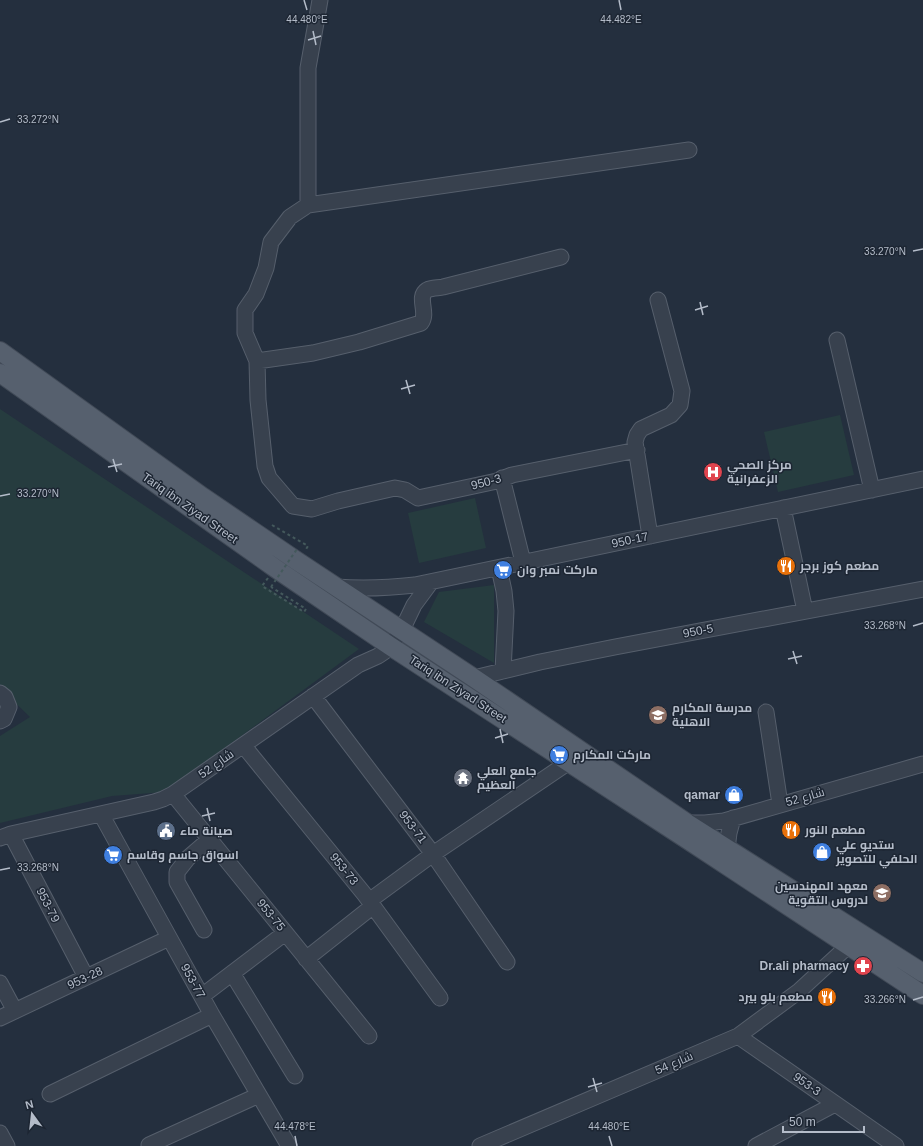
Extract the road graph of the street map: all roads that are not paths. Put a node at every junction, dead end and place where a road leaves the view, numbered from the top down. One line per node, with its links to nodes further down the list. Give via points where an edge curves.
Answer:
1 (320, 0): 3 (street, via 308,68)
2 (689, 150): 3 (street)
3 (308, 205): 8 (street, via 290,217 271,242 266,268 256,294 245,310 245,333)
4 (561, 257): 8 (street, via 428,290 423,294 424,320 421,323 312,353)
5 (658, 300): 10 (street, via 682,391 680,405 671,415 641,429 635,442)
6 (837, 340): 13 (street)
7 (0, 351): 19 (main road, Tariq ibn Ziyad Street, via 203,497)
8 (257, 361): 11 (street, 950-3, via 265,466 269,478 293,506 312,509 395,488 405,490 418,498)
9 (0, 373): 23 (main road, Tariq ibn Ziyad Street, via 275,568)
10 (637, 450): 11 (street, 950-3); 15 (street)
11 (502, 478): 16 (street)
12 (923, 480): 13 (street, 950-17)
13 (872, 490): 14 (street, 950-17)
14 (783, 508): 15 (street, 950-17); 21 (street)
15 (650, 536): 16 (street, 950-17)
16 (523, 562): 17 (street, 950-17)
17 (499, 568): 18 (street, 950-17); 24 (street, via 506,611)
18 (431, 582): 19 (street, 950-17, via 367,589); 22 (street, شارع 52, via 414,605)
19 (336, 587): 22 (main road, Tariq ibn Ziyad Street)
20 (923, 589): 21 (street, 950-5)
21 (804, 611): 24 (street, 950-5, via 615,646)
22 (402, 630): 23 (street, شارع 52); 25 (main road, Tariq ibn Ziyad Street)
23 (390, 646): 27 (street, شارع 52); 31 (main road, Tariq ibn Ziyad Street)
24 (503, 671): 25 (street, 950-5)
25 (474, 678): 37 (main road, Tariq ibn Ziyad Street)
26 (0, 693): 29 (street, via 5,697 9,708 4,719)
27 (313, 696): 30 (street, شارع 52); 41 (street, 953-71)
28 (766, 712): 34 (street)
29 (0, 721)
30 (242, 746): 33 (street, شارع 52); 42 (street, 953-73)
31 (569, 762): 41 (street); 46 (main road, Tariq ibn Ziyad Street)
32 (923, 764): 34 (street, شارع 52)
33 (173, 794): 35 (street, شارع 52, via 154,802); 39 (street, 953-75)
34 (780, 804): 36 (street, شارع 52)
35 (101, 814): 38 (street, شارع 52); 45 (street, 953-77)
36 (733, 818): 37 (street, شارع 52); 40 (street)
37 (687, 823): 40 (main road, Tariq ibn Ziyad Street)
38 (6, 836): 51 (street, 953-79)
39 (210, 839): 43 (street, via 188,858 177,872 177,882); 44 (street, 953-75)
40 (727, 849): 50 (main road, Tariq ibn Ziyad Street)
41 (433, 854): 42 (street); 48 (street, 953-71)
42 (372, 904): 47 (street); 55 (street, 953-73)
43 (204, 930)
44 (285, 933): 47 (street, 953-75); 49 (street)
45 (169, 938): 51 (street, 953-28); 54 (street, 953-77)
46 (848, 946): 53 (main road, Tariq ibn Ziyad Street); 60 (street, شارع 54, via 799,991)
47 (306, 958): 59 (street, 953-75)
48 (507, 962)
49 (232, 973): 54 (street); 61 (street)
50 (923, 973)
51 (86, 977): 56 (street, 953-28)
52 (0, 982): 56 (street)
53 (923, 995)
54 (202, 996): 57 (street, 953-77)
55 (440, 998)
56 (15, 1011): 58 (street, 953-28)
57 (212, 1015): 62 (street); 63 (street, 953-77)
58 (0, 1018)
59 (369, 1036)
60 (738, 1036): 64 (street, 953-3); 69 (street, شارع 54)
61 (295, 1076)
62 (50, 1094)
63 (259, 1095): 66 (street); 68 (street, 953-77)
64 (835, 1104): 70 (street); 71 (street, 953-3)
65 (0, 1133): 67 (street)
66 (149, 1145)
67 (7, 1146)
68 (289, 1146)
69 (480, 1146)
70 (756, 1146)
71 (896, 1146)

